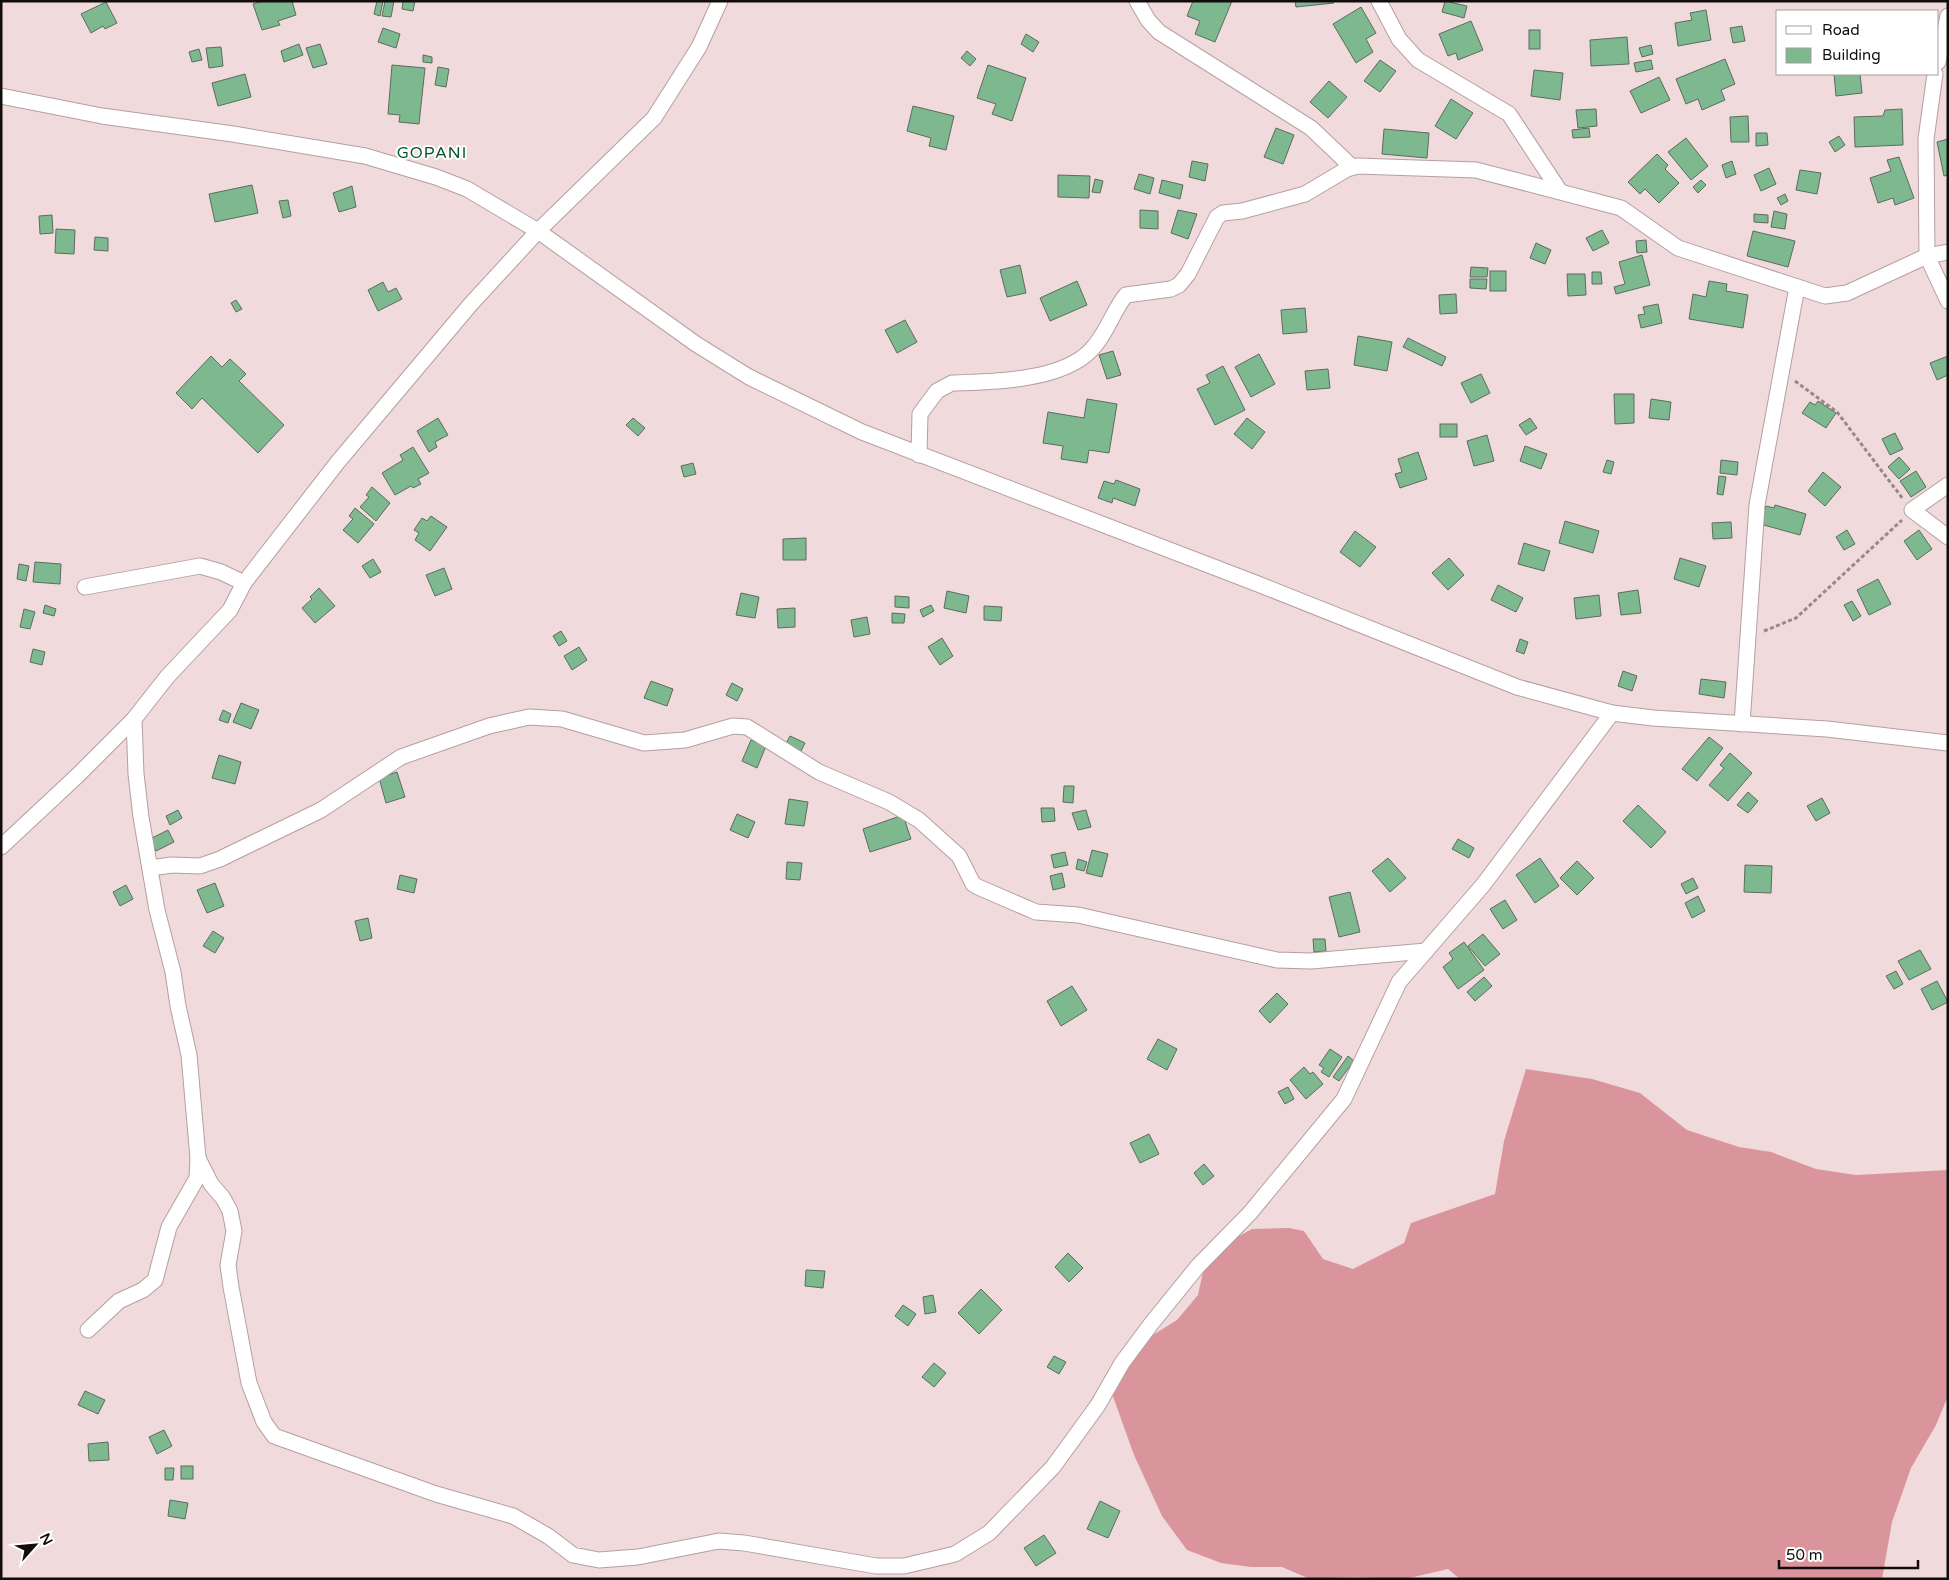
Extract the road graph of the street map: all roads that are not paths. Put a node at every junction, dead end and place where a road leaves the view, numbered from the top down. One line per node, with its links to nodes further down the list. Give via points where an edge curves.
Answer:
1 (720, 1): 10 (street, via 699,47 654,118)
2 (1137, 1): 8 (street, via 1159,32 1311,128)
3 (1379, 1): 9 (street, via 1398,40 1418,60 1510,114)
4 (1948, 16): 5 (street)
5 (1939, 57)
6 (1935, 75): 12 (street, via 1926,139)
7 (1, 96): 10 (street, via 102,116 365,156 467,189)
8 (1352, 167): 9 (street, via 1476,170); 15 (street, via 1305,194 1217,217 1185,280 1171,289 1126,296 1098,343 1083,358 1029,378 952,383 942,387 920,414)
9 (1559, 190): 13 (street, via 1622,208 1678,248)
10 (538, 231): 15 (street, via 696,344 749,377 862,432); 18 (street, via 470,305 337,463)
11 (1948, 252): 12 (street)
12 (1927, 256): 13 (street, via 1840,295 1825,296); 14 (street)
13 (1797, 286): 22 (street, via 1757,505)
14 (1948, 301)
15 (919, 455): 20 (street, via 1258,584 1479,674 1543,696)
16 (1948, 485): 17 (street, via 1912,510)
17 (1948, 536)
18 (244, 583): 19 (street, via 200,566); 21 (street, via 230,610)
19 (85, 587)
20 (1612, 713): 22 (street); 26 (street, via 1483,885)
21 (134, 719): 24 (street); 25 (street, via 136,774)
22 (1742, 724): 23 (street, via 1827,729)
23 (1948, 743)
24 (1, 847)
25 (150, 868): 26 (street, via 200,866 220,859 322,810 401,757 489,726 529,717 562,719 644,743 685,740 725,727 741,726 819,772 874,794 919,820 959,856 973,884 1036,912 1078,915 1278,960 1311,961); 27 (street, via 191,1062)
26 (1426, 951): 27 (street, via 1390,997 1344,1100 1250,1213 1198,1266 1151,1324 1122,1363 1098,1406 1053,1466 989,1533 956,1554 904,1566 876,1566 718,1541 638,1557 599,1560 573,1555 513,1516 436,1494 274,1436 264,1422 249,1383 228,1265 234,1231 230,1211)
27 (198, 1158): 28 (street, via 197,1178 169,1227 155,1280 143,1290 119,1301)
28 (88, 1330)

